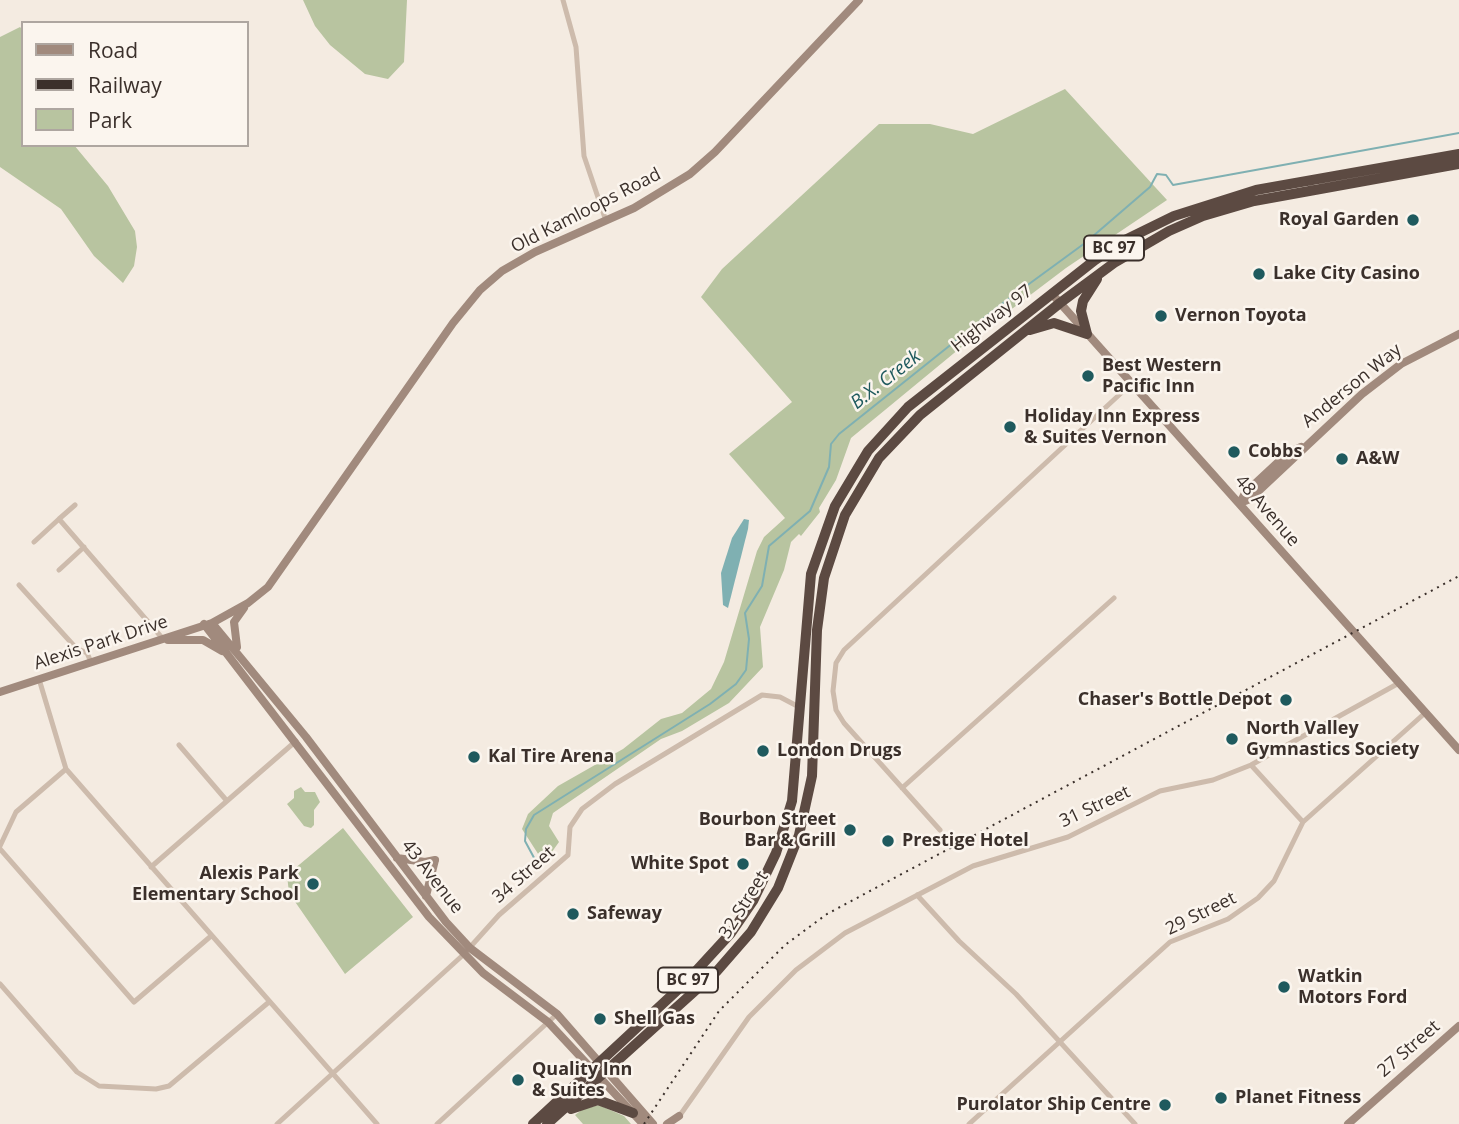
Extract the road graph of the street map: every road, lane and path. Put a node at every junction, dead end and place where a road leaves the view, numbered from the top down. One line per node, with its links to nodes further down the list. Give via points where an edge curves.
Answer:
1 (563, 0): 6 (street, via 576,47 584,156)
2 (859, 0): 6 (street, Old Kamloops Road, via 706,159 663,192)
3 (1459, 154): 5 (highway, BC 97)
4 (1459, 164): 5 (highway, BC 97)
5 (1419, 166): 7 (highway, Highway 97 / BC 97, via 1203,216); 8 (highway, Highway 97 / BC 97, via 1256,190 1174,216 1125,240)
6 (606, 221): 22 (street, Old Kamloops Road, via 535,251 480,290 268,587)
7 (1106, 268): 9 (highway, Highway 97 / BC 97); 10 (highway, via 1083,301)
8 (1052, 294): 9 (street, 48 Avenue); 31 (highway, Highway 97 / BC 97, via 908,407 862,462 835,506 811,575)
9 (1060, 303): 10 (street, 48 Avenue); 12 (highway, Highway 97 / BC 97)
10 (1087, 334): 12 (highway, via 1054,323); 13 (street, 48 Avenue)
11 (1459, 334): 14 (street, Anderson Way, via 1401,364 1303,446 1252,498)
12 (1019, 335): 36 (highway, Highway 97 / BC 97, via 919,415 878,458 845,515 824,578 817,630)
13 (1133, 382): 14 (street, 48 Avenue); 39 (street, via 884,612 836,663 836,710)
14 (1240, 503): 29 (street, 48 Avenue)
15 (75, 505): 16 (street)
16 (59, 519): 17 (street); 18 (street)
17 (34, 542)
18 (84, 547): 19 (street); 24 (street)
19 (59, 570)
20 (19, 585): 27 (street, via 76,648 88,653)
21 (1114, 598): 39 (street)
22 (248, 603): 23 (street, Old Kamloops Road); 26 (street, via 234,622)
23 (208, 624): 24 (street, Alexis Park Drive); 25 (street, 43 Avenue); 26 (street, 43 Avenue)
24 (159, 640): 25 (street, via 203,640); 27 (street, Alexis Park Drive)
25 (226, 653): 33 (street, 43 Avenue)
26 (239, 653): 45 (street, 43 Avenue)
27 (91, 662): 28 (street, Alexis Park Drive)
28 (39, 680): 30 (street, Alexis Park Drive); 38 (street)
29 (1399, 683): 32 (street, 48 Avenue); 37 (street, 31 Street)
30 (0, 692)
31 (800, 707): 41 (highway, Highway 97 / BC 97); 52 (street, 34 Street, via 780,697 762,695 615,783 582,809 570,827 569,855 499,915)
32 (1426, 713): 35 (street, 48 Avenue); 42 (street, 29 Street)
33 (296, 741): 40 (street); 52 (street, 43 Avenue, via 423,908)
34 (179, 745): 40 (street)
35 (1459, 750)
36 (814, 753): 50 (highway, 32 Street / BC 97, via 799,835)
37 (1251, 765): 42 (street); 47 (street, 31 Street, via 1213,780 1160,791 1068,836 973,866)
38 (66, 769): 44 (street, via 16,812); 46 (street)
39 (902, 788): 43 (street)
40 (227, 801): 46 (street)
41 (792, 801): 49 (highway, 32 Street / BC 97, via 776,853)
42 (1303, 822): 58 (street, 29 Street, via 1274,881 1258,898 1228,919 1170,942)
43 (940, 830)
44 (0, 847): 51 (street, via 134,1002)
45 (397, 858): 48 (street, 43 Avenue); 48 (street, via 435,860)
46 (151, 867): 51 (street)
47 (917, 894): 58 (street); 63 (street, 31 Street, via 845,933 796,970 749,1017)
48 (426, 896): 52 (street, 43 Avenue)
49 (753, 901): 50 (street); 59 (highway, 32 Street / BC 97, via 711,956)
50 (766, 909): 59 (highway, 32 Street / BC 97, via 717,971)
51 (211, 936): 54 (street)
52 (467, 951): 55 (street, 43 Avenue); 56 (street, 43 Avenue); 60 (street, 34 Street)
53 (0, 984): 54 (street, via 87,1080 99,1086 169,1086)
54 (268, 1002): 60 (street)
55 (557, 1014): 56 (street); 59 (street, 43 Avenue)
56 (548, 1022): 59 (street, 43 Avenue); 67 (street)
57 (1459, 1026): 72 (street, 27 Street)
58 (1060, 1041): 70 (street, 29 Street); 71 (street)
59 (600, 1070): 61 (street, 43 Avenue); 62 (highway, 32 Street / BC 97); 64 (street, 43 Avenue); 68 (highway, 32 Street / BC 97)
60 (332, 1075): 65 (street, 34 Street); 66 (street)
61 (633, 1113): 62 (highway, via 609,1102 590,1100); 64 (street, 43 Avenue)
62 (552, 1120)
63 (676, 1120): 69 (street)
64 (649, 1123): 69 (street)
65 (277, 1124)
66 (377, 1124)
67 (437, 1124)
68 (533, 1124)
69 (665, 1124)
70 (969, 1124)
71 (1135, 1124)
72 (1348, 1124)

